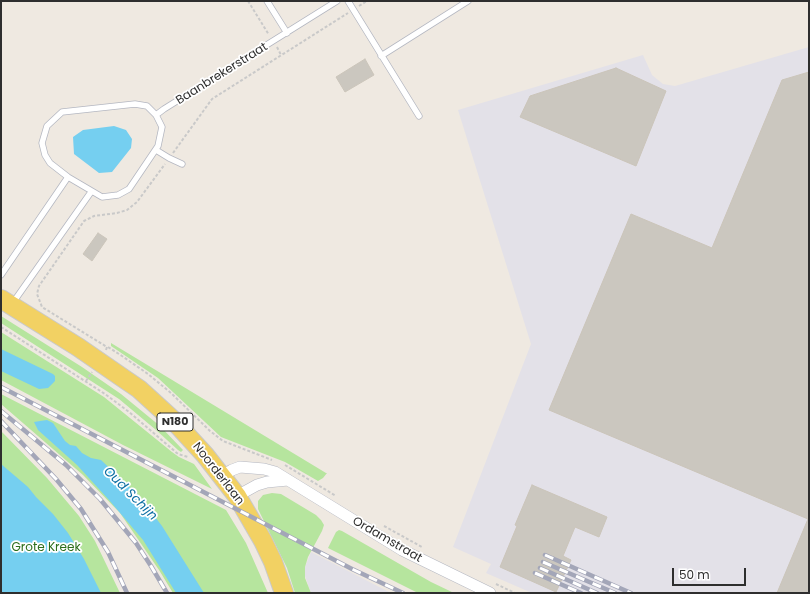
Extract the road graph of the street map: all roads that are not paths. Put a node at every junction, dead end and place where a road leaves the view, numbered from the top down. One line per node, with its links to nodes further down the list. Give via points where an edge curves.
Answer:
1 (267, 1): 5 (lane)
2 (337, 1): 5 (lane, Baanbrekerstraat)
3 (348, 1): 6 (lane)
4 (468, 1): 6 (lane)
5 (287, 33): 7 (lane, Baanbrekerstraat)
6 (381, 56): 8 (lane)
7 (156, 115): 9 (lane, via 162,127); 11 (lane, via 146,106 135,104 62,112 48,126 42,143 50,163)
8 (419, 116)
9 (156, 150): 10 (lane); 12 (lane, via 129,189 118,195 102,197)
10 (182, 164)
11 (68, 176): 12 (lane); 13 (lane)
12 (91, 192): 14 (lane)
13 (1, 275)
14 (6, 302): 15 (main road, Noorderlaan / N180, via 103,354 173,420)
15 (222, 476): 16 (street, Ordamstraat, via 240,467 251,467 275,472); 17 (main road, Noorderlaan / N180)
16 (288, 480): 17 (street, via 257,485); 18 (street, Ordamstraat, via 402,550)
17 (237, 496): 19 (main road, Noorderlaan / N180, via 263,541)
18 (491, 587)
19 (284, 593)

